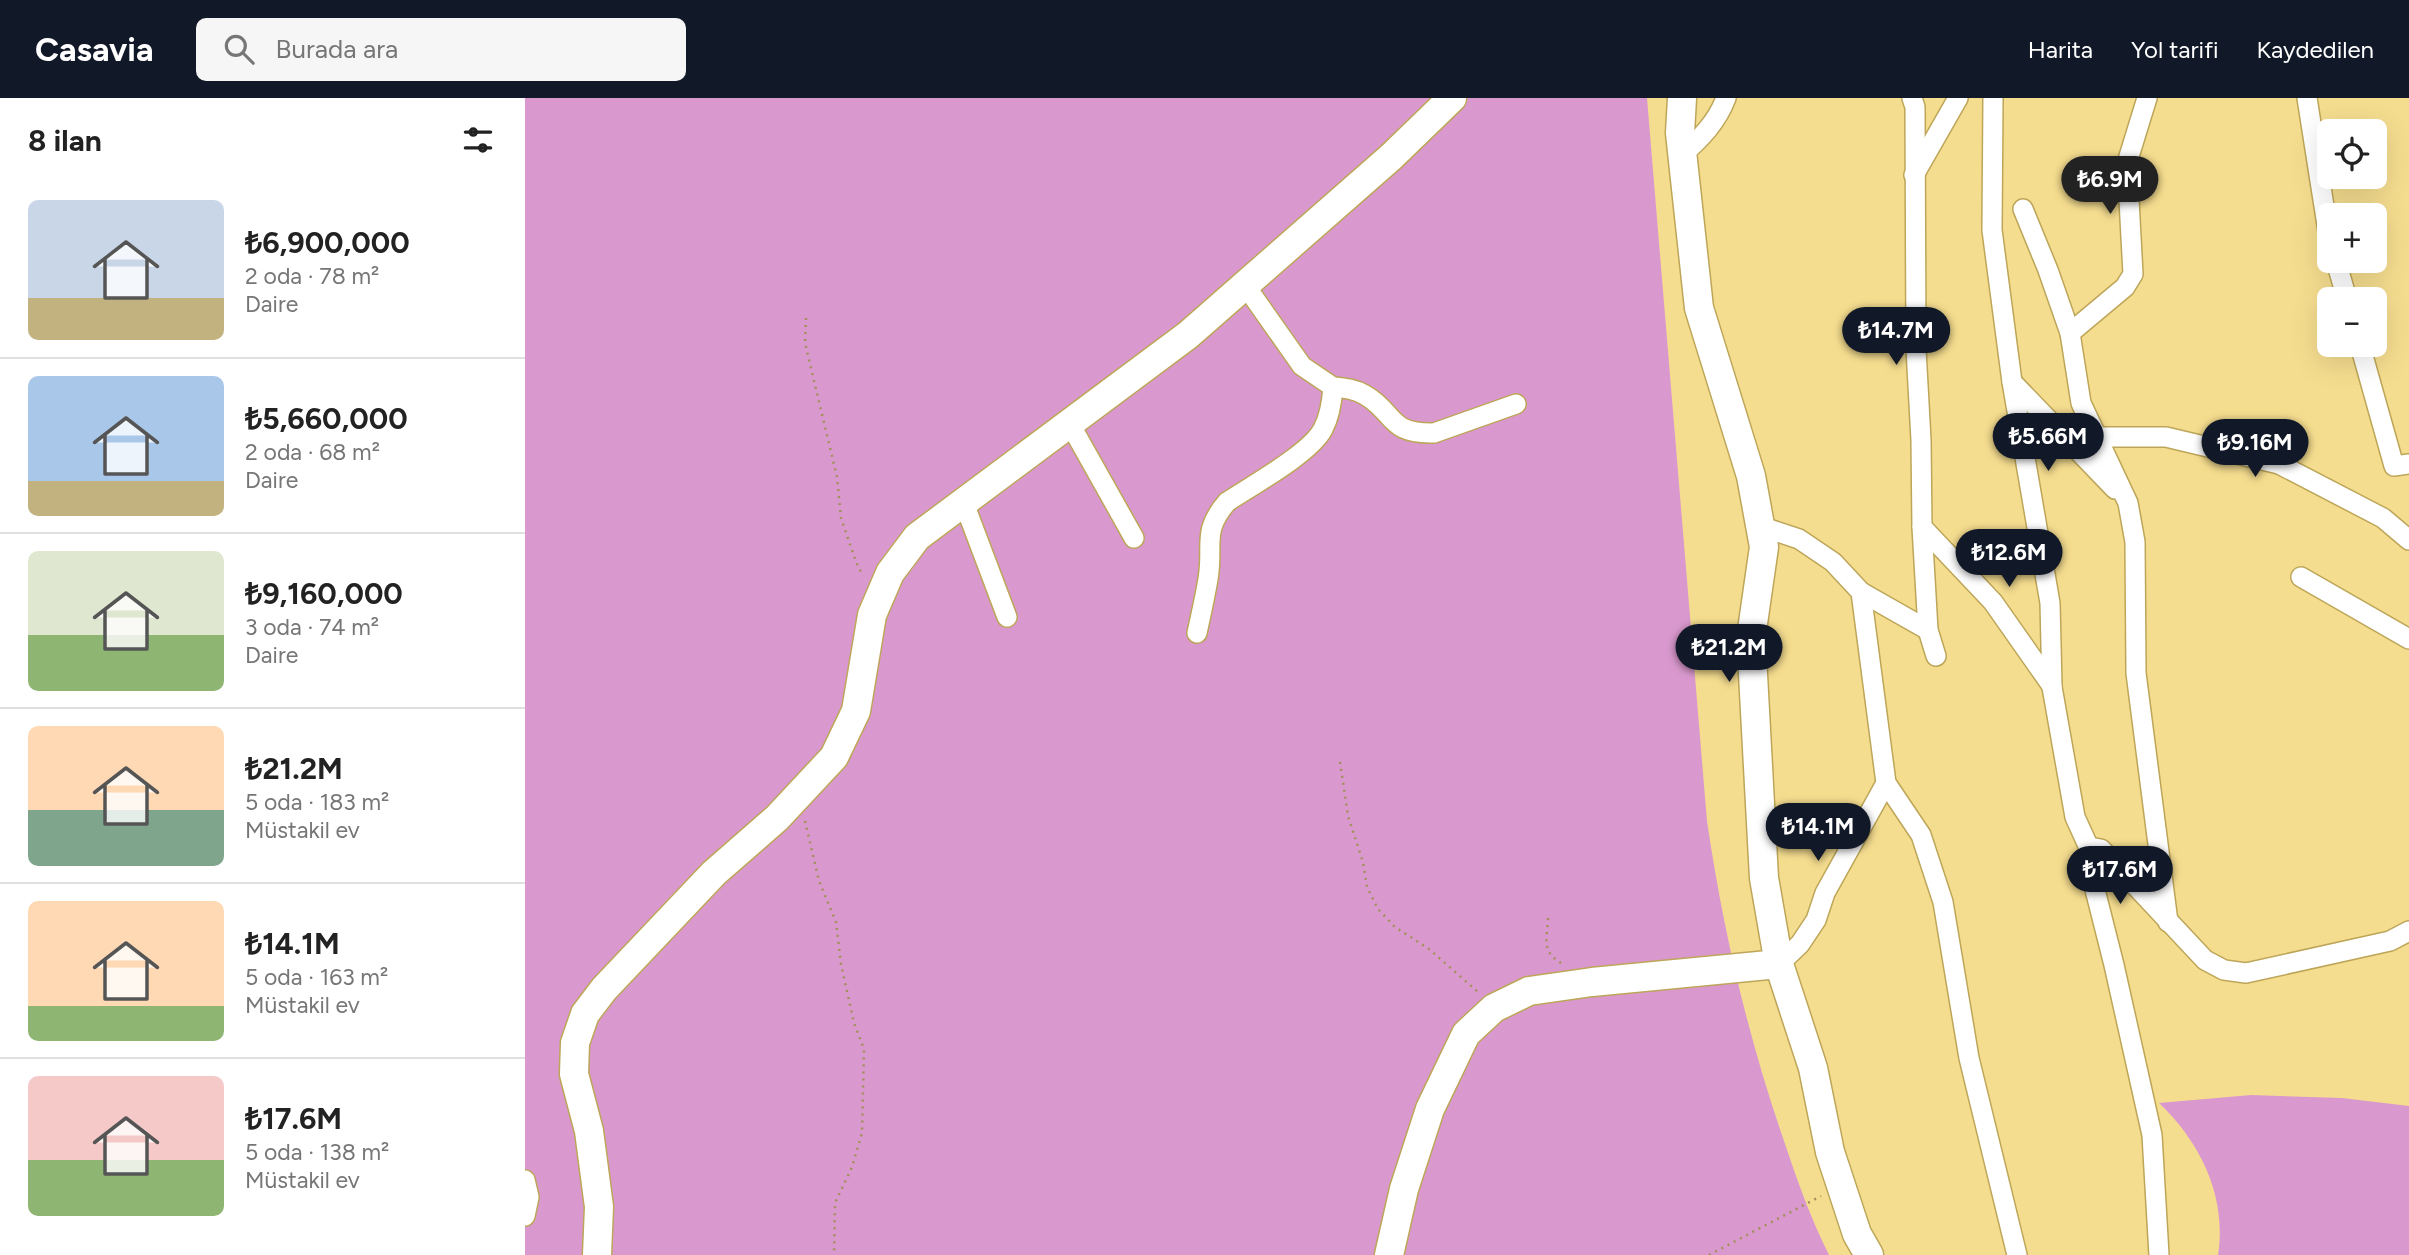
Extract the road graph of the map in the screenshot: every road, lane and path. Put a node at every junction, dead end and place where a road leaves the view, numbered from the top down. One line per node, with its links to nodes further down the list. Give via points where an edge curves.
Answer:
1 (1452, 98): 13 (street)
2 (1682, 98): 9 (street)
3 (1726, 98): 9 (street, via 1705,135)
4 (1912, 98): 10 (street)
5 (1958, 98): 10 (street)
6 (1993, 98): 17 (street, via 1992,230)
7 (2147, 98): 15 (street, via 2127,163 2133,274 2125,287)
8 (2307, 98): 11 (street)
9 (1682, 155): 25 (street, via 1699,308 1751,476)
10 (1914, 176): 26 (street)
11 (2324, 203)
12 (2023, 209): 15 (street)
13 (1245, 285): 18 (street, via 1302,366); 20 (street, via 1188,335)
14 (806, 318): 31 (path, via 804,343 837,477 841,518)
15 (2070, 333): 21 (street, via 2081,403)
16 (2363, 357): 22 (street, via 2394,466)
17 (2012, 382): 24 (street); 37 (street, via 2050,603)
18 (1333, 387): 19 (street, via 1367,396 1392,421 1420,433 1434,433); 34 (street, via 1331,411 1307,449 1216,514 1210,528 1208,578)
19 (1516, 404)
20 (1070, 424): 23 (street); 27 (street)
21 (2097, 437): 24 (street); 28 (street, via 2166,437 2279,464 2383,518)
22 (2409, 464)
23 (964, 503): 31 (street, via 917,537 890,573); 32 (street)
24 (2128, 503): 43 (street, via 2135,542 2136,673)
25 (1760, 526): 30 (street, via 1799,539 1833,562); 46 (street, via 1764,547 1751,637 1764,878)
26 (1922, 527): 33 (street); 37 (street, via 1993,602)
27 (1134, 538)
28 (2409, 540)
29 (2301, 577): 35 (street)
30 (1861, 592): 33 (street); 39 (street)
31 (877, 604): 40 (street, via 871,615 856,711 834,757)
32 (1007, 617)
33 (1928, 630): 36 (street)
34 (1197, 633)
35 (2409, 639)
36 (1936, 656)
37 (2052, 687): 41 (street, via 2075,817)
38 (1340, 762): 47 (path, via 1348,816 1367,887 1378,909)
39 (1886, 783): 46 (street, via 1825,893 1816,920); 56 (street, via 1921,835 1943,902 1969,1058)
40 (801, 793): 51 (street, via 714,873 585,1014 575,1043 574,1074 589,1131 599,1207); 52 (path, via 808,837 836,922 854,1023 864,1049 862,1133 835,1203)
41 (2090, 850): 43 (street, via 2101,849); 57 (street, via 2087,858 2151,1135)
42 (1548, 918): 45 (path, via 1546,950)
43 (2168, 922): 44 (street, via 2205,960 2224,970 2246,973 2390,941)
44 (2409, 931)
45 (1562, 964)
46 (1779, 964): 47 (street, via 1528,991); 49 (street, via 1812,1068)
47 (1494, 1008): 53 (street, via 1466,1034 1430,1109)
48 (525, 1180): 50 (street, via 529,1196)
49 (1841, 1185): 54 (path); 55 (street)
50 (525, 1216)
51 (597, 1255)
52 (834, 1255)
53 (1389, 1255)
54 (1709, 1255)
55 (1869, 1255)
56 (2018, 1255)
57 (2159, 1255)

